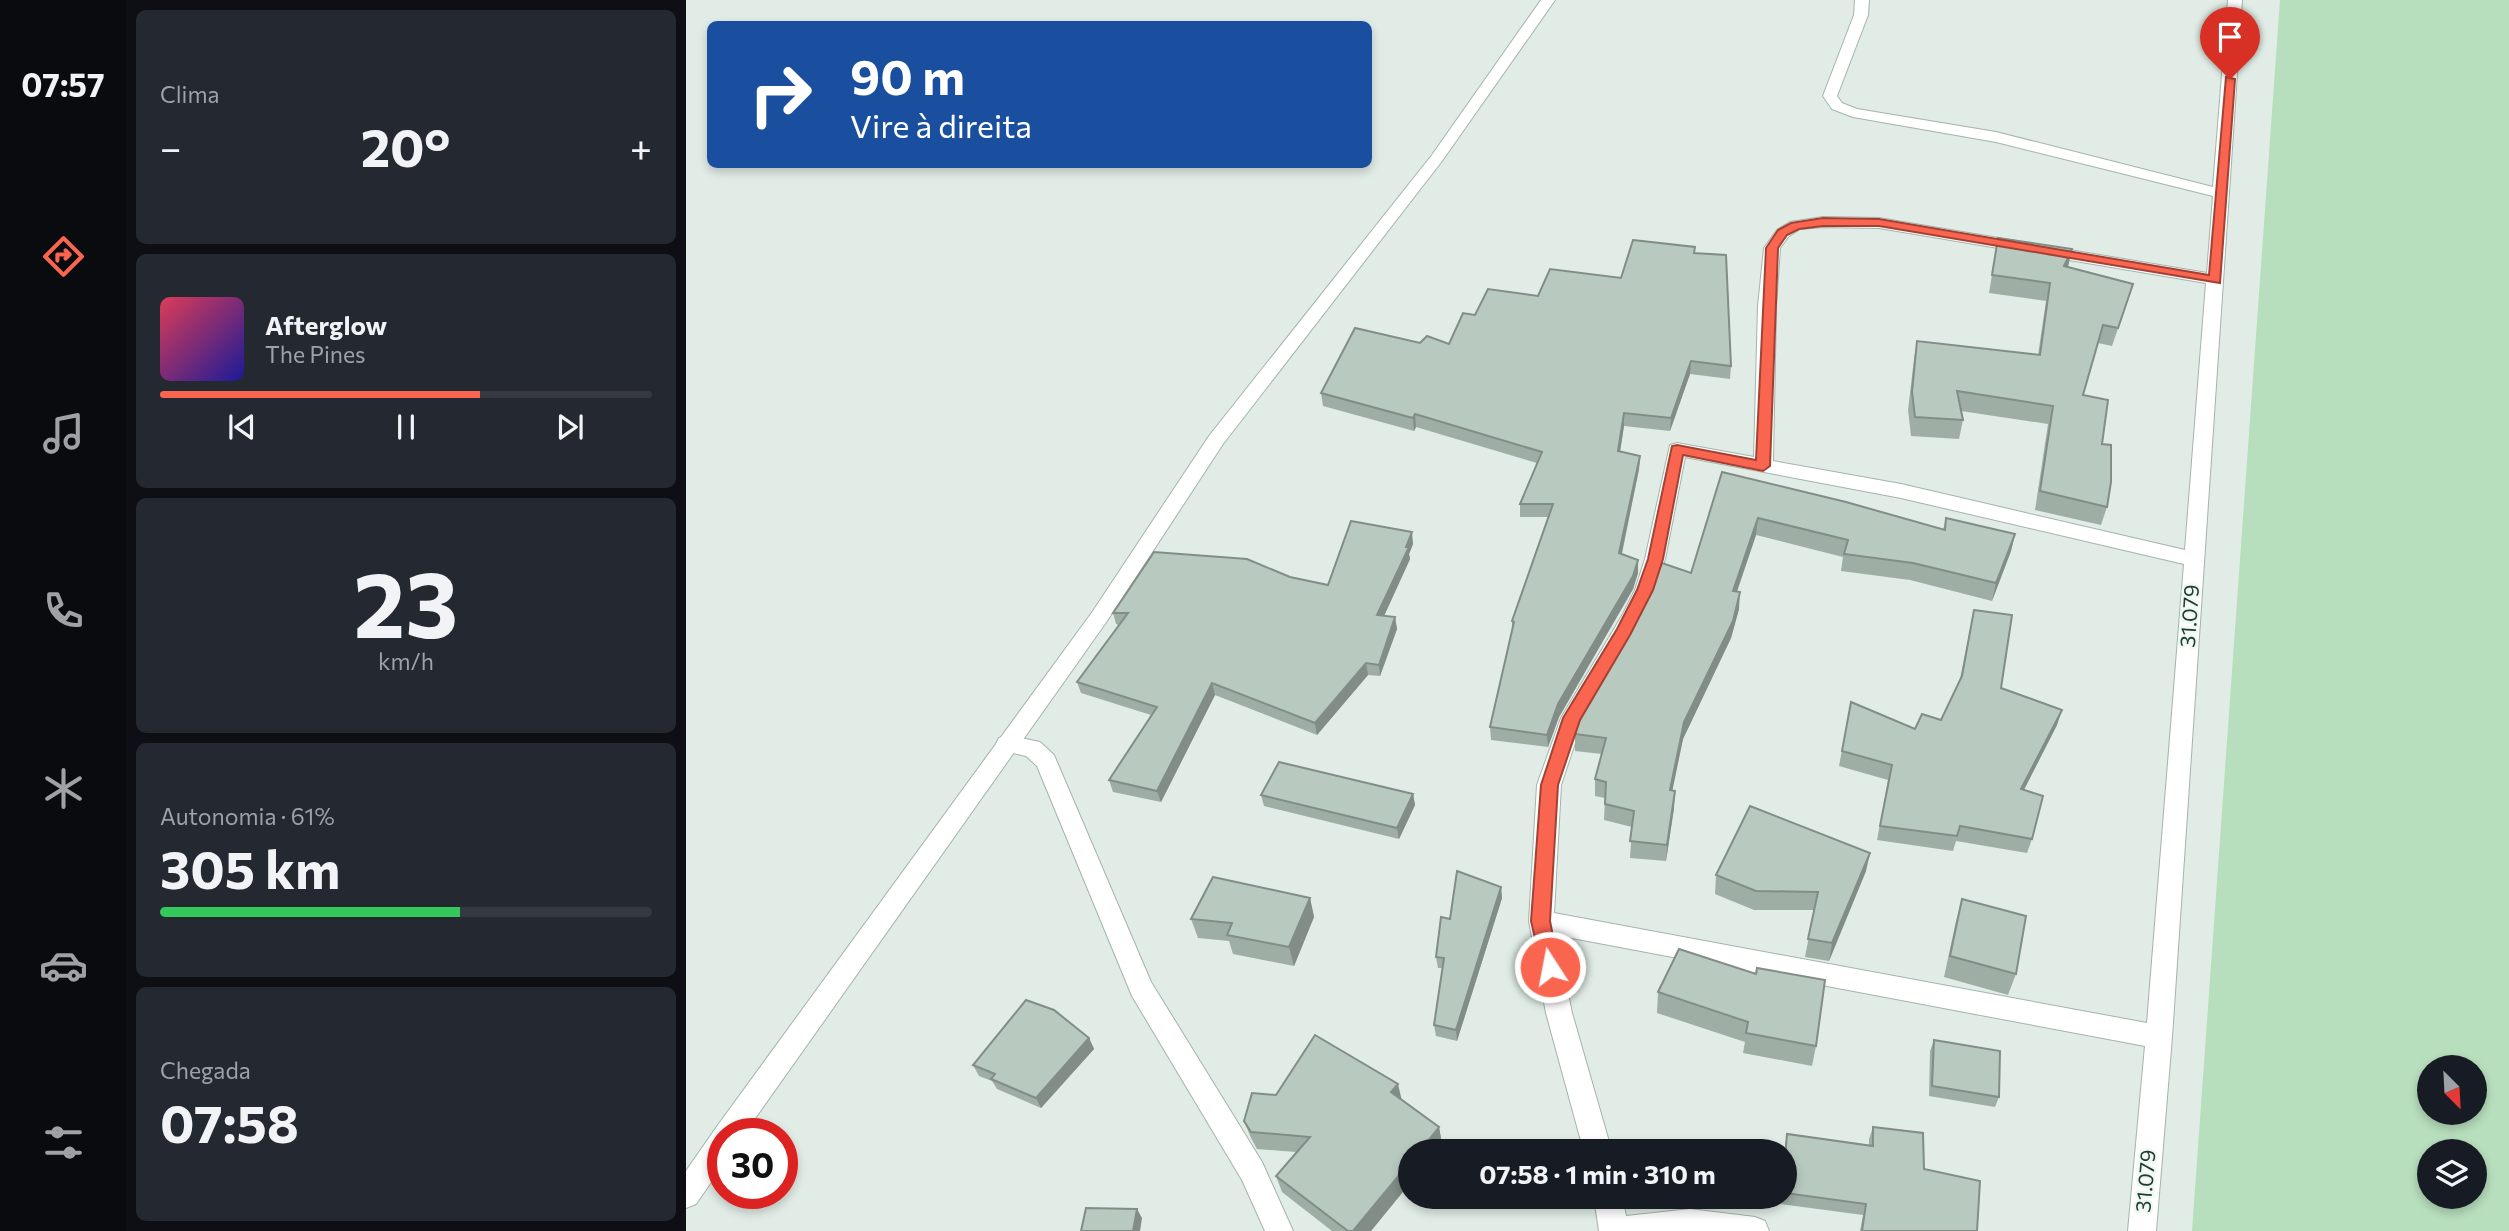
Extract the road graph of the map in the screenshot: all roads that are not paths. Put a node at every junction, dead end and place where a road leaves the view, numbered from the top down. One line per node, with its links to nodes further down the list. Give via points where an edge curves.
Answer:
1 (1548, 0): 8 (street, via 1437,158 1216,440 1100,616)
2 (1861, 0): 4 (street, via 1861,15 1830,96 1837,106 1853,113 1996,137)
3 (2235, 0): 4 (street, 31.079)
4 (2222, 194): 5 (street, 31.079)
5 (2215, 280): 6 (street, via 1879,223 1796,226 1783,233 1772,248); 7 (street, 31.079)
6 (1763, 466): 7 (street, via 1902,491); 9 (street, via 1677,449 1645,590 1572,718 1549,785)
7 (2194, 559): 10 (street, 31.079)
8 (1007, 744): 11 (street); 16 (street, via 1032,748 1046,761 1141,988 1252,1171)
9 (1541, 921): 10 (street); 12 (street, via 1559,1013)
10 (2159, 1037): 19 (street, 31.079)
11 (739, 1118)
12 (1594, 1139)
13 (707, 1164): 14 (street)
14 (686, 1194)
15 (1610, 1209): 17 (street)
16 (1279, 1231)
17 (1614, 1231): 18 (street, via 1690,1223)
18 (1755, 1231)
19 (2141, 1231)

